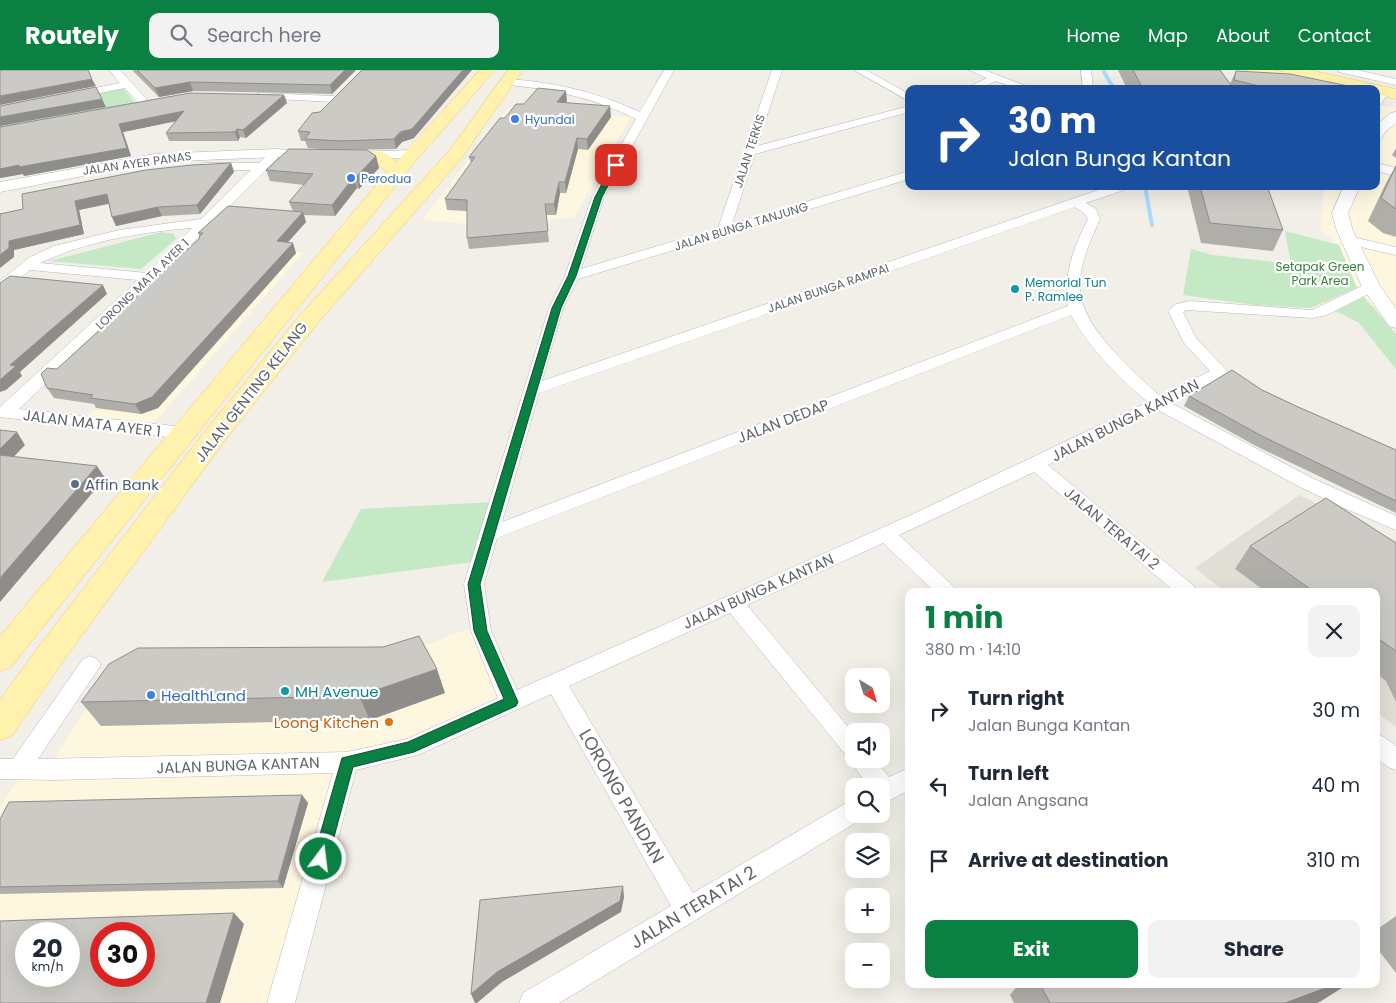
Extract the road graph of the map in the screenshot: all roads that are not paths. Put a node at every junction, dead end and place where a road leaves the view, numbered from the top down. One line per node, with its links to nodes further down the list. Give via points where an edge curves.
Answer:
1 (114, 70): 14 (street)
2 (488, 70): 35 (main road, JALAN GENTING KELANG)
3 (668, 70): 29 (street)
4 (776, 70): 31 (street, JALAN TERKIS)
5 (859, 70): 22 (street)
6 (974, 70): 12 (street)
7 (1086, 70): 17 (street)
8 (1254, 70): 18 (main road)
9 (1289, 70): 19 (main road)
10 (1343, 70): 13 (street)
11 (511, 76): 29 (street, via 600,98); 35 (main road, via 493,83 440,142); 71 (main road, JALAN GENTING KELANG, via 455,155 308,320 214,437)
12 (995, 78): 15 (street); 16 (street)
13 (1396, 82)
14 (127, 85): 23 (street); 25 (street)
15 (978, 85)
16 (1017, 85)
17 (1088, 85)
18 (1317, 85)
19 (1346, 85)
20 (1380, 94): 24 (main road)
21 (246, 96): 27 (street, via 337,97)
22 (905, 96)
23 (66, 97)
24 (1396, 103)
25 (145, 104)
26 (905, 110): 31 (street)
27 (323, 112)
28 (1396, 116): 30 (street)
29 (641, 117): 50 (street, via 598,197)
30 (1380, 126)
31 (749, 152): 46 (street, JALAN TERKIS)
32 (276, 153): 33 (street, JALAN AYER PANAS, via 292,156); 36 (street, LORONG MATA AYER 1); 41 (street, JALAN AYER PANAS, via 156,158)
33 (336, 153): 34 (street, JALAN AYER PANAS); 35 (street, JALAN AYER PANAS, via 385,151)
34 (376, 156): 35 (street, JALAN AYER PANAS); 35 (main road, via 384,159)
35 (411, 156): 59 (main road, JALAN GENTING KELANG)
36 (262, 167): 38 (street, via 216,165); 45 (street, LORONG MATA AYER 1)
37 (1380, 168): 39 (street)
38 (169, 169)
39 (1396, 172)
40 (905, 176): 46 (street, JALAN BUNGA TANJUNG)
41 (0, 187)
42 (1111, 190): 44 (street, JALAN BUNGA RAMPAI)
43 (1350, 190): 47 (street, via 1340,213)
44 (1076, 202): 54 (street, via 1091,212 1094,219 1078,254 1073,282); 56 (street, JALAN BUNGA RAMPAI)
45 (205, 223): 49 (street, via 119,234 59,249); 51 (street, LORONG MATA AYER 1)
46 (722, 232): 50 (street, JALAN BUNGA TANJUNG)
47 (1352, 241): 48 (street); 52 (street)
48 (1396, 251)
49 (27, 266): 51 (street); 53 (street)
50 (572, 276): 56 (street, via 556,308)
51 (150, 277): 58 (street, LORONG MATA AYER 1)
52 (1371, 287): 55 (street); 57 (street, JALAN BUNGA KANTAN, via 1312,314 1181,307 1175,311 1189,340 1220,372)
53 (0, 288)
54 (1076, 308): 57 (street, via 1091,334); 62 (street, JALAN DEDAP)
55 (1396, 322)
56 (532, 390): 62 (street)
57 (1159, 403): 60 (street, JALAN BUNGA KANTAN); 61 (street, via 1292,475)
58 (3, 412): 59 (street, JALAN MATA AYER 1)
59 (184, 433): 67 (main road, JALAN GENTING KELANG)
60 (1036, 464): 63 (street, JALAN BUNGA KANTAN); 65 (street, JALAN TERATAI 2)
61 (1396, 523)
62 (489, 534): 70 (street, via 474,584 480,631)
63 (886, 534): 64 (street); 66 (street, JALAN BUNGA KANTAN)
64 (943, 588)
65 (1183, 588)
66 (733, 602): 69 (street, JALAN BUNGA KANTAN); 72 (street)
67 (0, 658)
68 (90, 666): 76 (street)
69 (556, 683): 70 (street, JALAN BUNGA KANTAN); 80 (street, LORONG PANDAN)
70 (511, 702): 75 (street, JALAN BUNGA KANTAN, via 410,748)
71 (0, 726)
72 (845, 740)
73 (1380, 747): 74 (street)
74 (1396, 760)
75 (347, 762): 76 (street, JALAN BUNGA KANTAN); 81 (street)
76 (9, 769)
77 (905, 780): 78 (street)
78 (890, 789)
79 (845, 816): 80 (street, JALAN TERATAI 2)
80 (688, 910): 82 (street, JALAN TERATAI 2)
81 (281, 1003)
82 (533, 1003)

